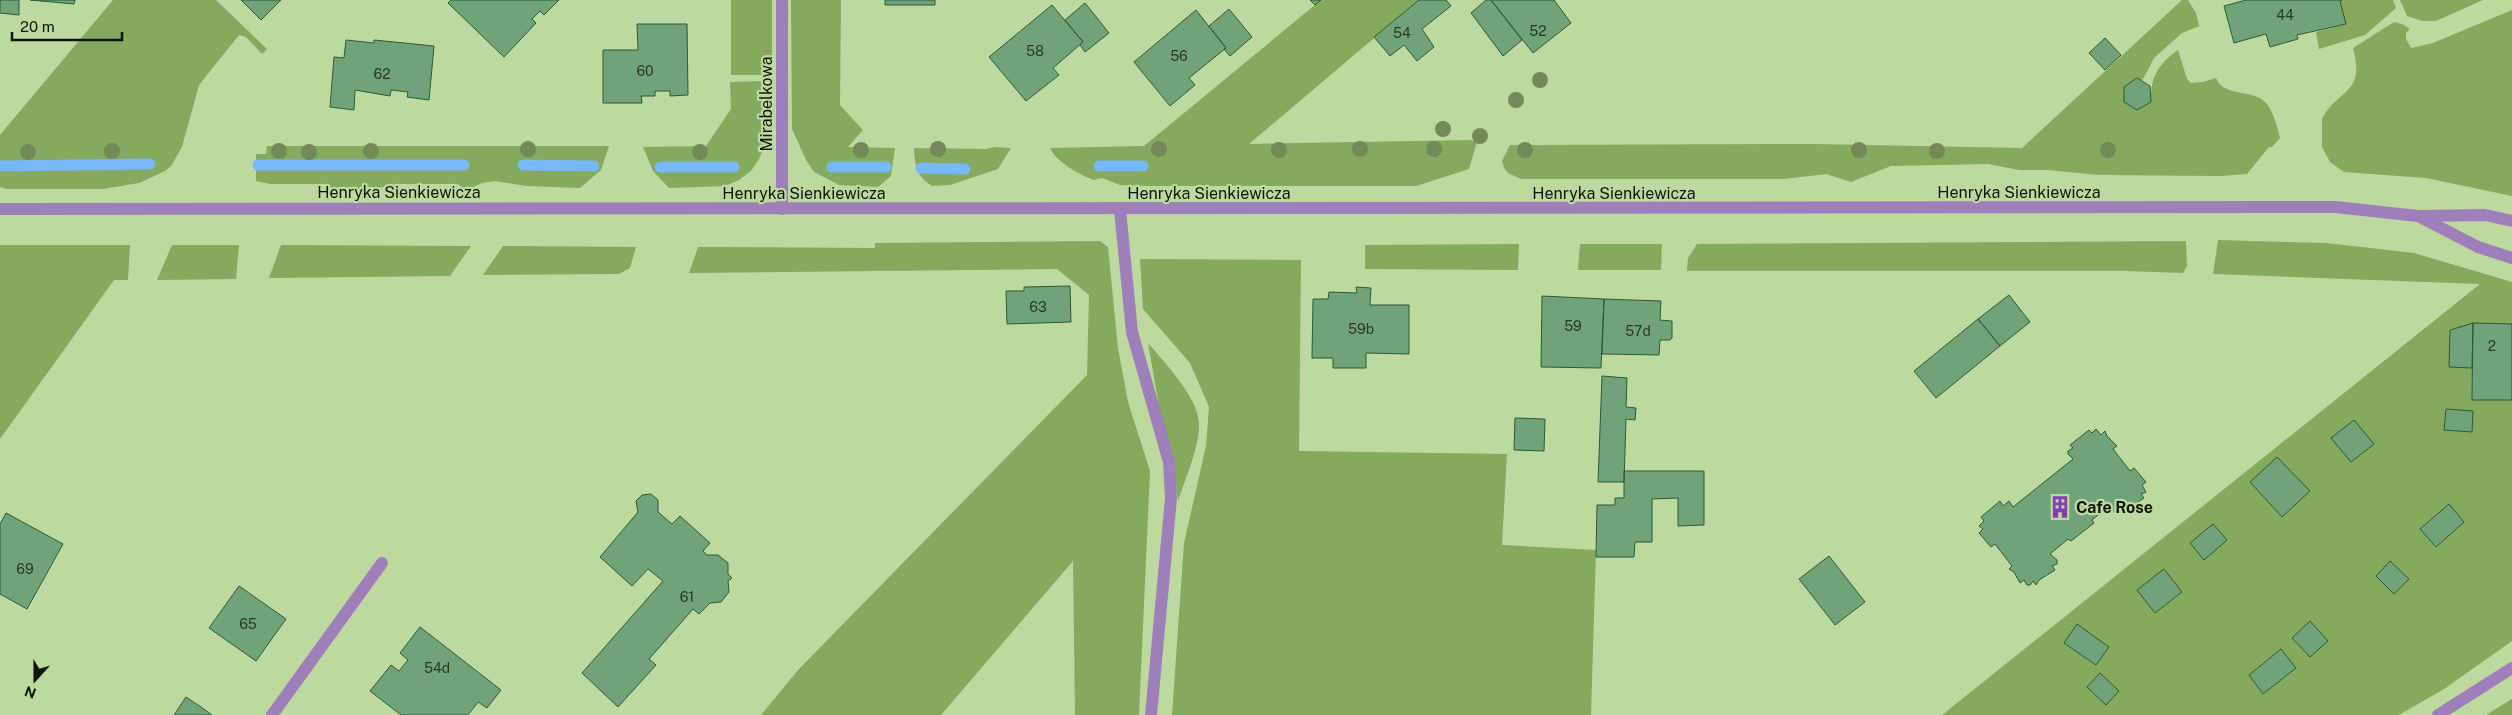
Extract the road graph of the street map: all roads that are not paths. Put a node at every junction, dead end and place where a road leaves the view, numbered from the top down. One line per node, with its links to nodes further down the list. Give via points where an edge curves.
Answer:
1 (782, 0): 3 (street, Mirabelkowa)
2 (0, 209): 3 (street, Henryka Sienkiewicza)
3 (782, 209): 4 (street, Henryka Sienkiewicza)
4 (1120, 210): 5 (street, Henryka Sienkiewicza, via 2335,208); 11 (street, via 1132,332 1169,462 1171,498)
5 (2418, 216): 6 (street, Henryka Sienkiewicza, via 2485,215); 7 (street, Henryka Sienkiewicza, via 2478,246)
6 (2512, 221)
7 (2512, 258)
8 (382, 563): 10 (street)
9 (2512, 668): 12 (street)
10 (272, 715)
11 (1151, 715)
12 (2438, 715)

